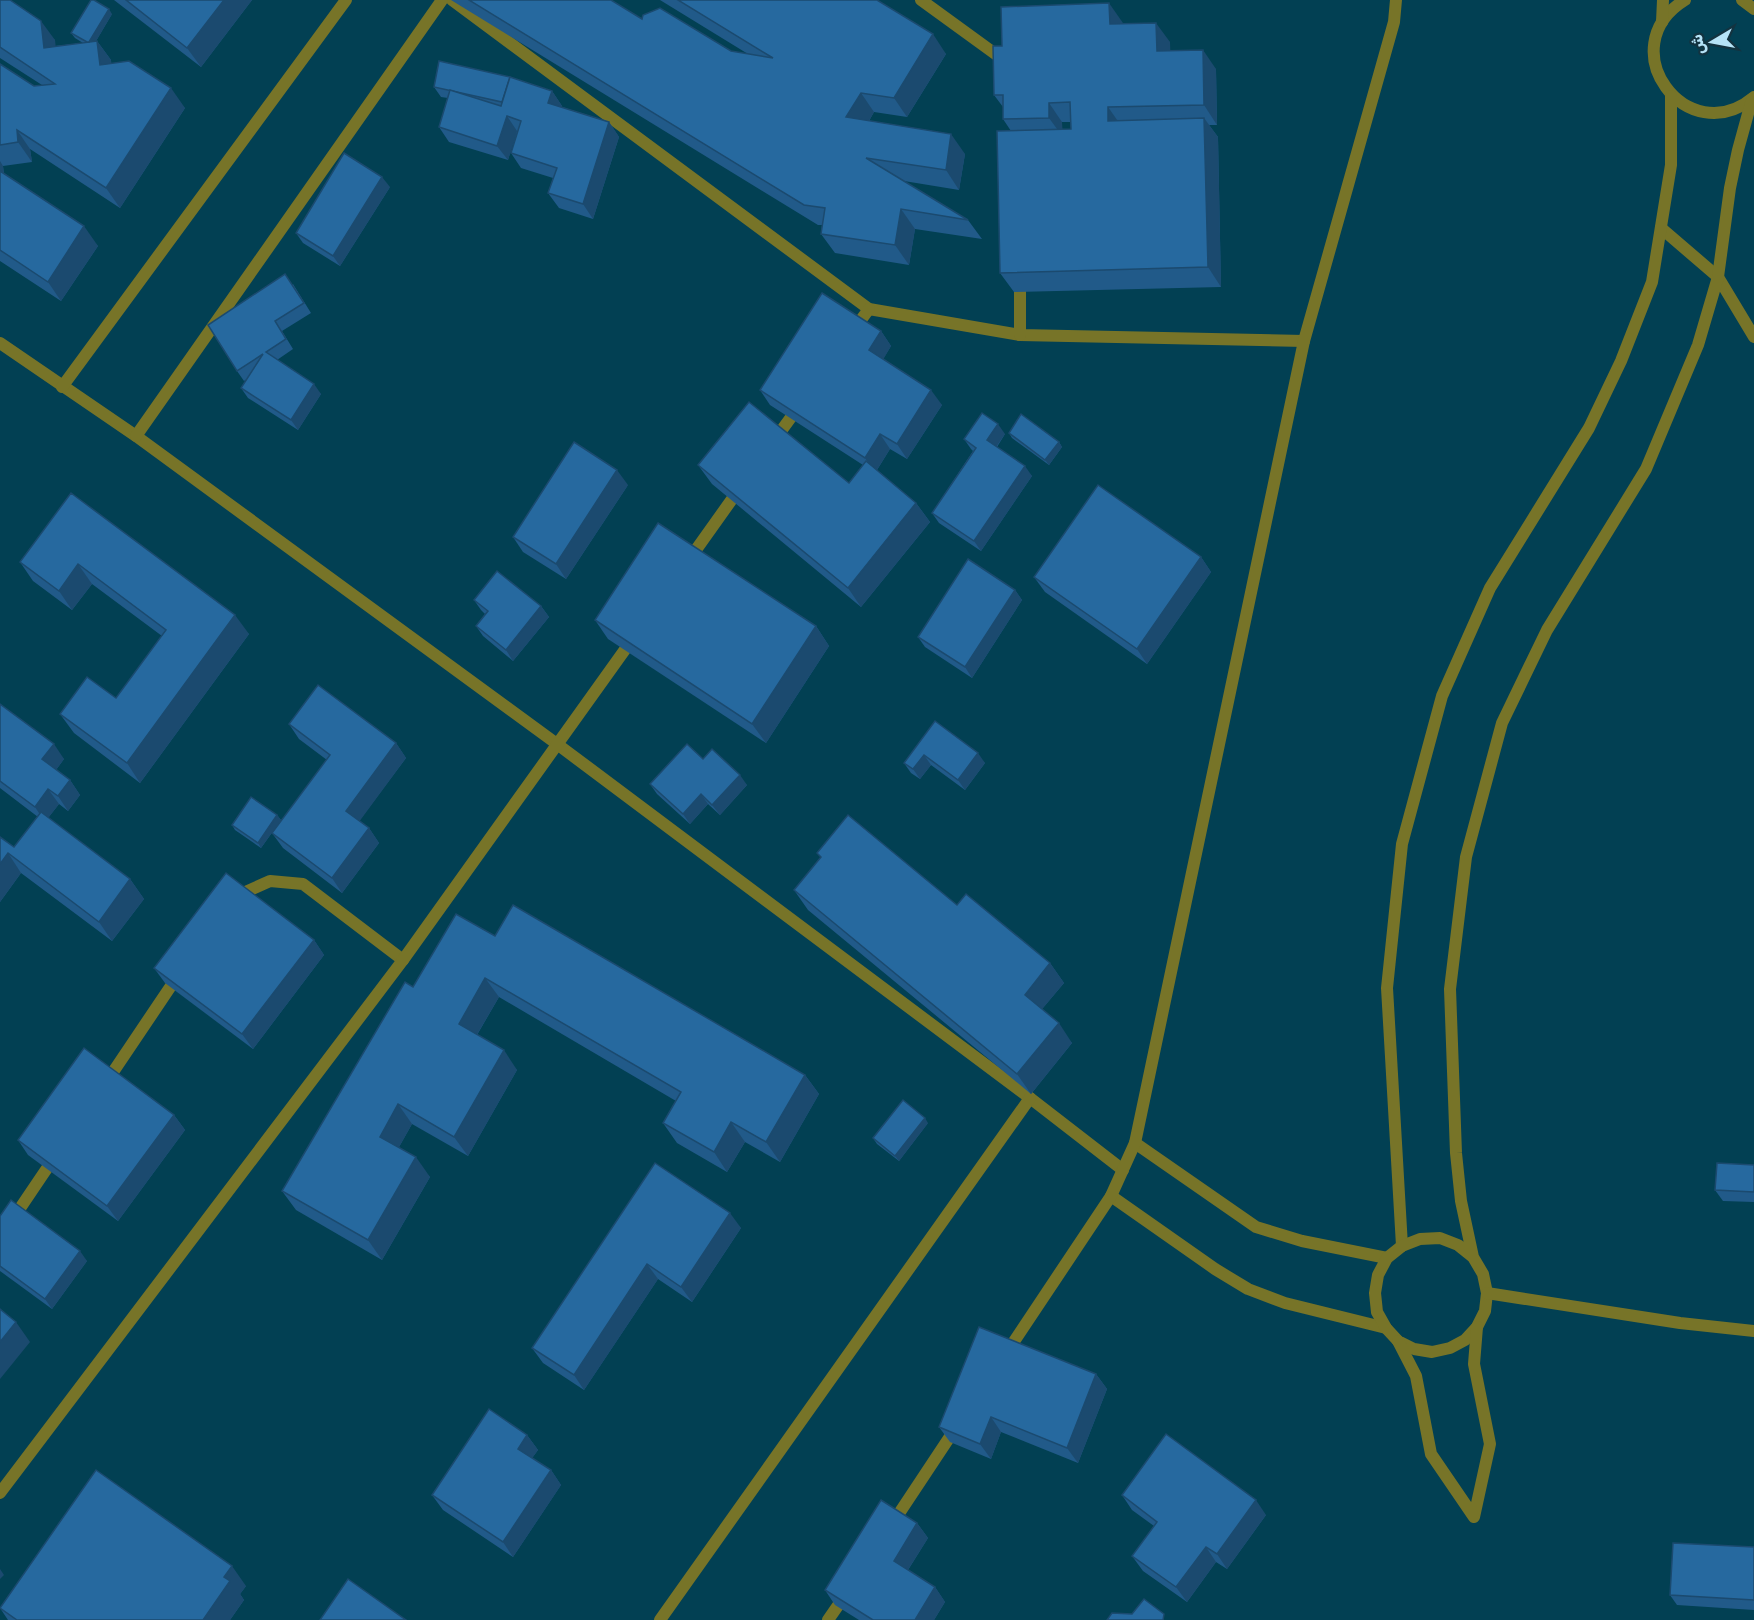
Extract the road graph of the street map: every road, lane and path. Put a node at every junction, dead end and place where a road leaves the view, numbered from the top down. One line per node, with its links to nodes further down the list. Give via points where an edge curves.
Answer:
1 (346, 0): 23 (street)
2 (442, 0): 25 (street)
3 (452, 0): 17 (street)
4 (921, 0): 9 (street)
5 (1396, 0): 21 (street, via 1394,22)
6 (1663, 0): 8 (street)
7 (1685, 0): 8 (street)
8 (1662, 22): 10 (street, via 1654,40 1653,60 1659,79)
9 (1018, 71)
10 (1671, 96): 12 (street, via 1688,107 1707,112); 14 (street, via 1671,165)
11 (1753, 98): 12 (street); 13 (street)
12 (1728, 111): 13 (street)
13 (1751, 113): 16 (street, via 1730,188)
14 (1660, 228): 16 (street); 41 (street, via 1652,282 1621,361 1589,428 1490,588 1442,696 1402,844 1387,988)
15 (1020, 266): 18 (street)
16 (1718, 277): 19 (street); 42 (street, via 1698,345 1646,469 1547,630 1502,723 1466,857 1450,989 1456,1153)
17 (869, 309): 18 (street); 20 (street)
18 (1020, 335): 21 (street)
19 (1754, 337)
20 (848, 338)
21 (1304, 341): 36 (street)
22 (0, 343): 23 (street)
23 (62, 387): 25 (street)
24 (806, 396): 26 (street)
25 (136, 436): 30 (street)
26 (765, 454)
27 (751, 473): 28 (street)
28 (682, 570)
29 (640, 628): 30 (street)
30 (557, 744): 32 (street); 35 (street)
31 (228, 909): 32 (street, via 242,894 270,881 303,884)
32 (404, 960): 51 (street)
33 (188, 962): 34 (street)
34 (100, 1090)
35 (1030, 1098): 38 (street); 54 (street)
36 (1135, 1143): 38 (street); 43 (street, via 1256,1227 1302,1241)
37 (60, 1149): 40 (street)
38 (1123, 1170): 39 (street)
39 (1111, 1196): 46 (street, via 1248,1289 1285,1303); 49 (street)
40 (0, 1238)
41 (1402, 1246): 42 (street, via 1420,1239 1440,1238); 43 (street)
42 (1473, 1257): 44 (street, via 1484,1274)
43 (1388, 1258): 46 (street, via 1378,1275 1375,1293 1377,1311)
44 (1487, 1293): 45 (street, via 1485,1311); 47 (street)
45 (1477, 1327): 48 (street, via 1466,1340 1432,1352); 48 (street, via 1474,1364 1490,1444 1474,1517 1431,1454 1416,1376)
46 (1386, 1328): 48 (street)
47 (1754, 1331)
48 (1398, 1341)
49 (999, 1364)
50 (966, 1413): 52 (street)
51 (0, 1493)
52 (887, 1531)
53 (855, 1581): 55 (street)
54 (660, 1620)
55 (828, 1620)

